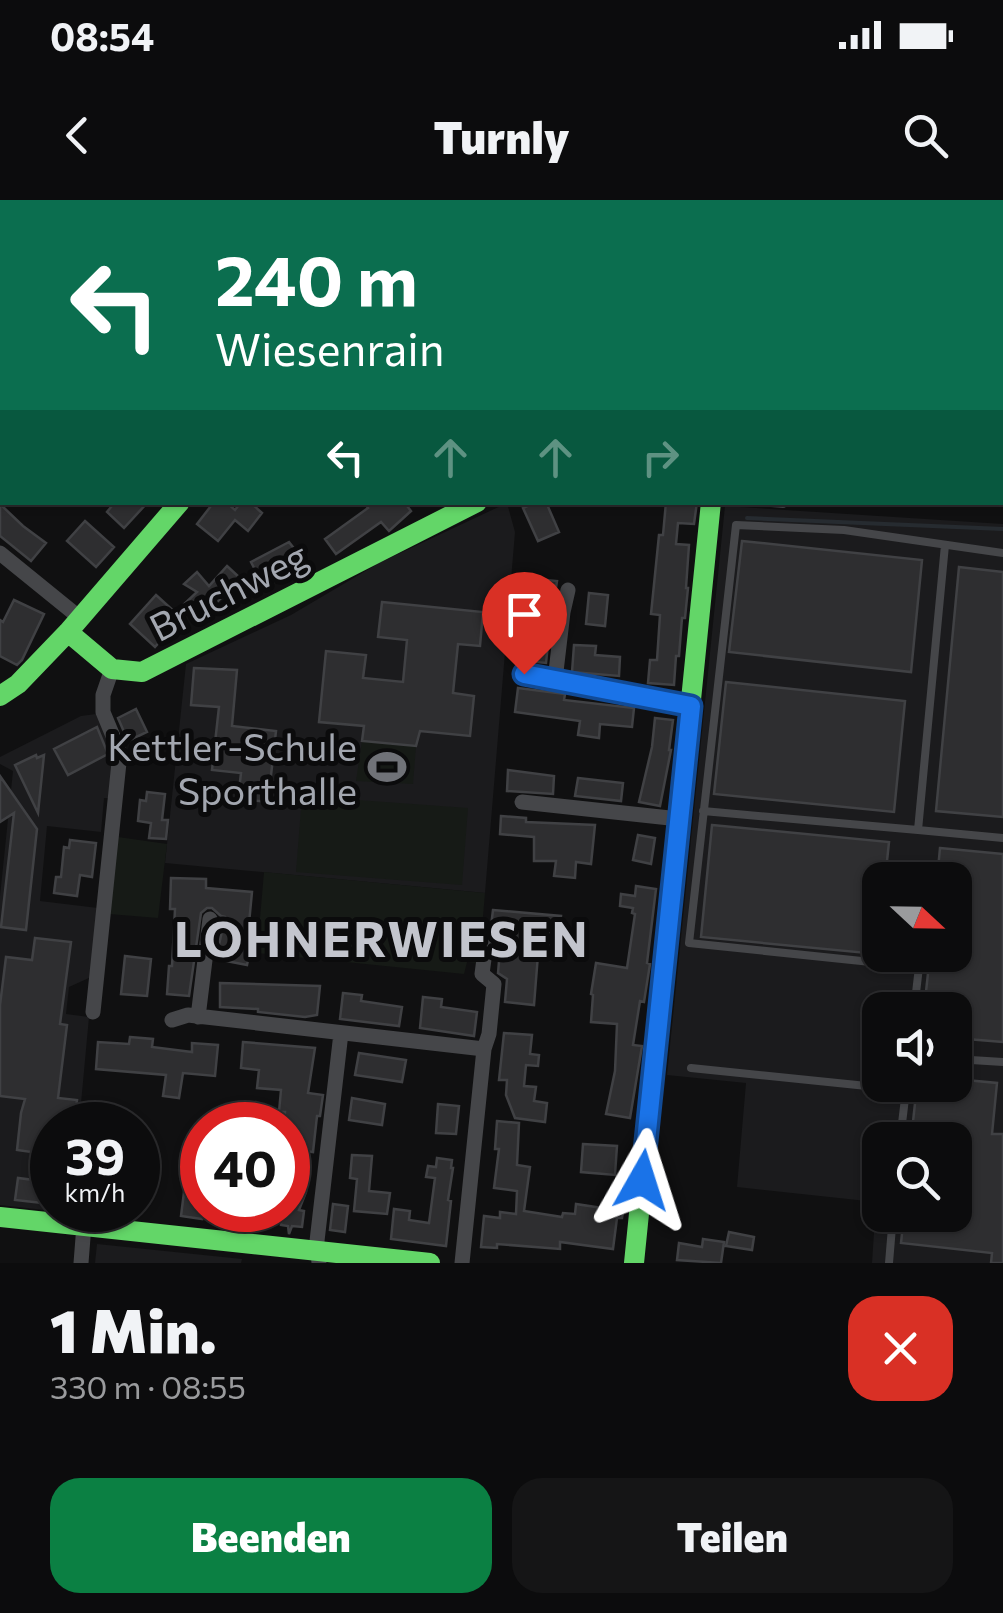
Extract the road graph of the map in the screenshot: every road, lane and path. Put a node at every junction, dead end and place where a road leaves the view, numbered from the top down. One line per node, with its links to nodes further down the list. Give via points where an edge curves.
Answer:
1 (177, 505): 8 (street)
2 (471, 505): 9 (street, Bruchweg, via 159,666)
3 (711, 505): 13 (street)
4 (946, 545): 6 (lane); 15 (lane, via 844,530 736,525); 17 (lane)
5 (0, 552): 8 (street)
6 (1003, 553)
7 (568, 590): 11 (street)
8 (74, 625): 9 (street, Bruchweg); 12 (street)
9 (112, 669): 22 (street, via 103,712 120,753)
10 (524, 674): 11 (street)
11 (555, 680): 13 (street)
12 (0, 696)
13 (691, 706): 16 (street)
14 (522, 802): 16 (street)
15 (703, 811): 17 (lane); 21 (lane, via 688,943 919,968)
16 (679, 820): 40 (street)
17 (918, 830): 18 (lane)
18 (1003, 838)
19 (210, 920): 23 (street)
20 (486, 944): 26 (street, via 482,974 494,984)
21 (916, 992)
22 (93, 1012)
23 (198, 1016): 24 (street); 25 (street)
24 (172, 1020)
25 (341, 1033): 26 (street); 36 (street)
26 (484, 1049): 39 (street)
27 (972, 1060): 28 (lane)
28 (1003, 1062)
29 (691, 1068): 30 (lane)
30 (862, 1084)
31 (0, 1217): 32 (street)
32 (30, 1220)
33 (83, 1232): 37 (street)
34 (134, 1232): 36 (street)
35 (892, 1232): 41 (lane)
36 (318, 1258): 38 (street)
37 (81, 1263)
38 (430, 1263)
39 (462, 1263)
40 (634, 1263)
41 (889, 1263)

